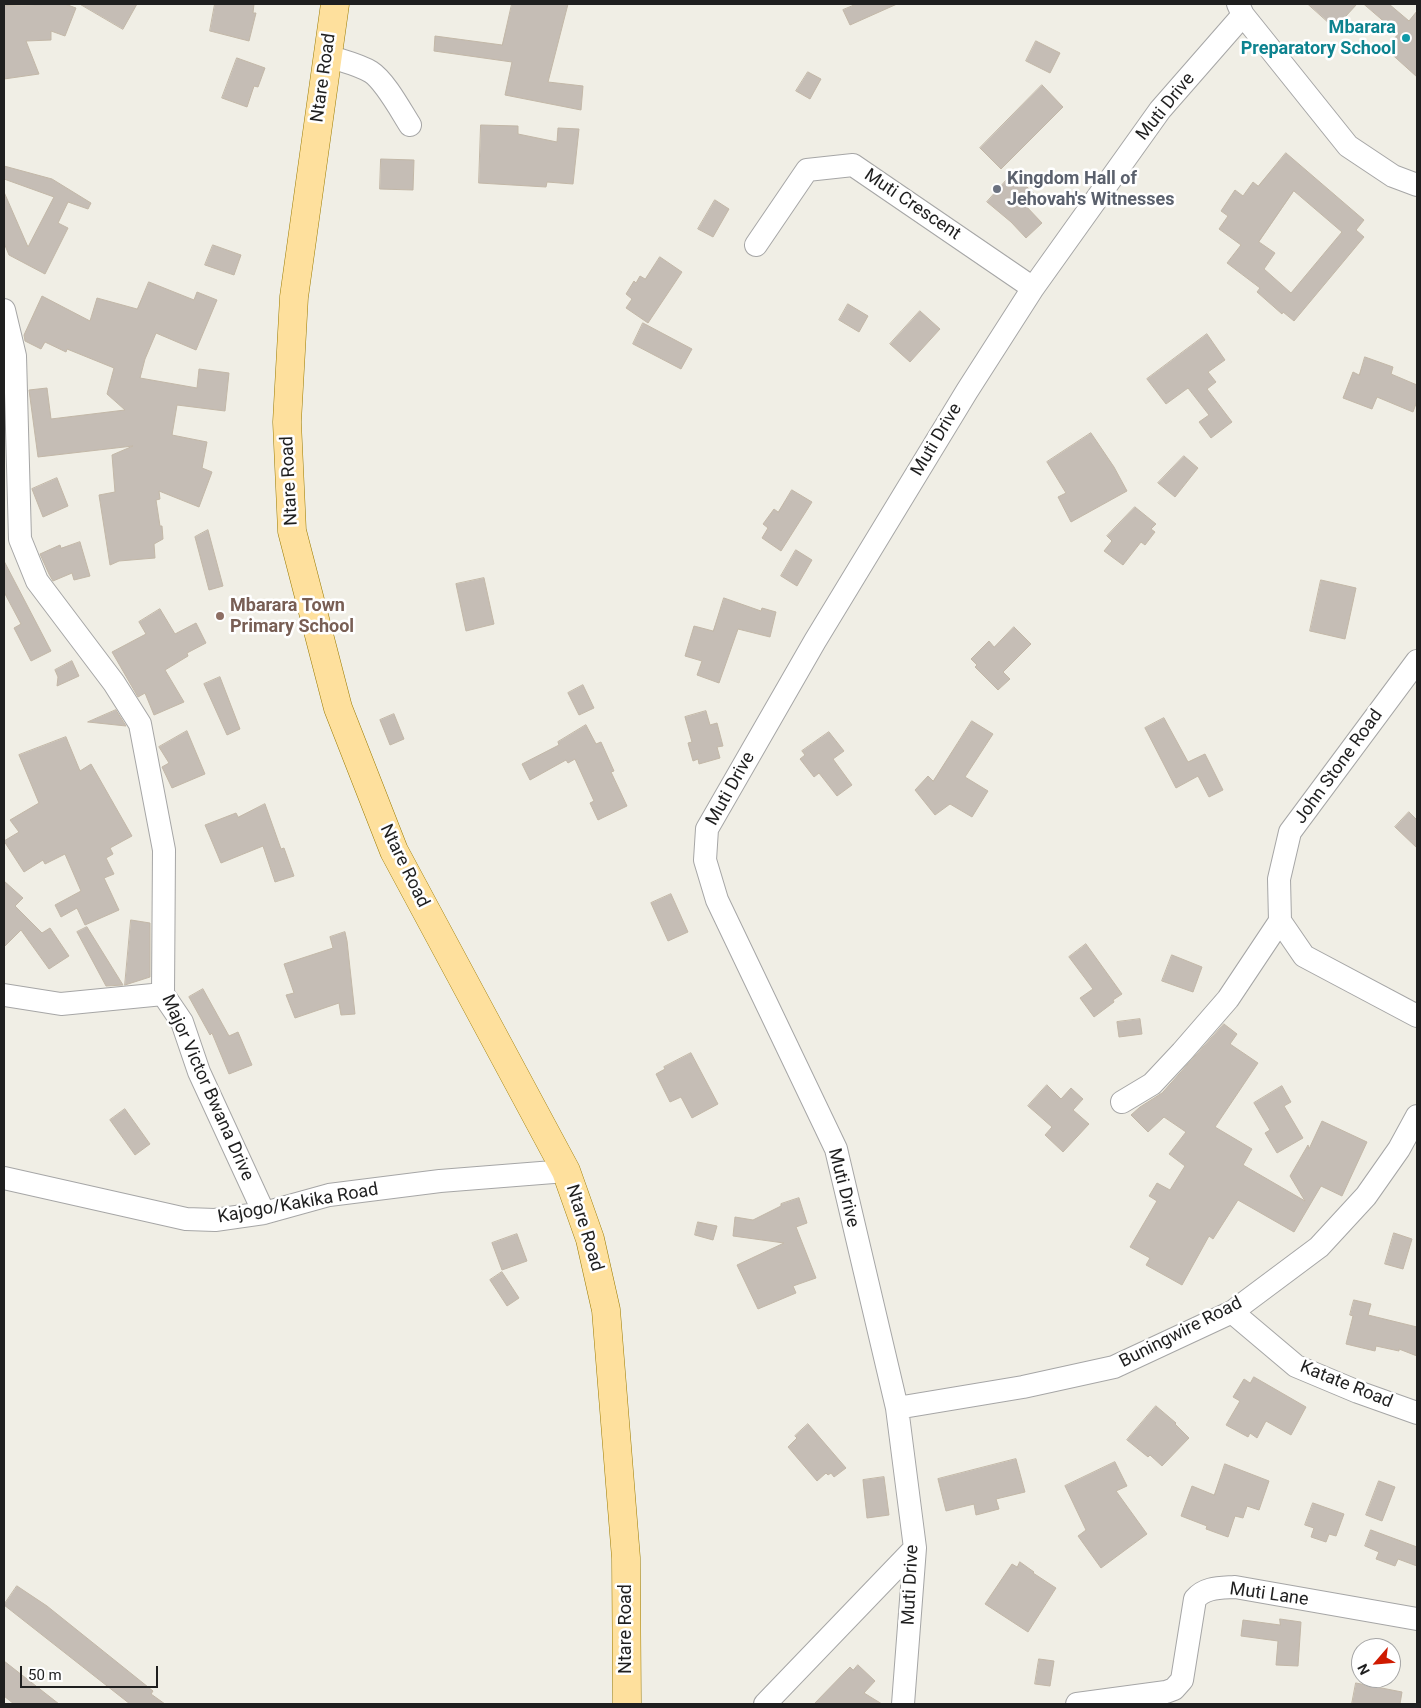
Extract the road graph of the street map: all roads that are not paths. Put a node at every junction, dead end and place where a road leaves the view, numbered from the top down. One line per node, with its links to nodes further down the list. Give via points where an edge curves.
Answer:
1 (335, 4): 3 (main road, Ntare Road)
2 (1241, 9): 5 (street, via 1348,146 1393,176); 7 (street, Muti Drive, via 1160,110)
3 (328, 56): 4 (street, via 372,73); 17 (main road, Ntare Road, via 294,297 287,422 292,531 338,708 394,851)
4 (410, 125)
5 (1417, 185)
6 (756, 244): 7 (street, Muti Crescent, via 806,170 853,165)
7 (1033, 288): 21 (street, Muti Drive, via 815,641 707,829 705,860 717,900 836,1149)
8 (4, 310): 9 (street, Major Victor Bwana Drive, via 15,356)
9 (11, 441): 12 (street, Major Victor Bwana Drive, via 20,539 36,580 114,683 140,724 164,850)
10 (1417, 661): 11 (street, John Stone Road, via 1290,832 1279,879)
11 (1280, 920): 14 (street, via 1304,956); 15 (street, via 1228,999 1182,1052 1152,1084)
12 (163, 994): 13 (street, via 62,1004); 19 (street, Major Victor Bwana Drive, via 182,1022 199,1072)
13 (4, 995)
14 (1417, 1016)
15 (1122, 1102)
16 (1417, 1116): 20 (street, Buningwire Road, via 1399,1149 1366,1196 1319,1247)
17 (566, 1171): 19 (street, Kajogo/Kakika Road, via 440,1181 330,1195); 25 (main road, Ntare Road, via 590,1240 606,1310 626,1558)
18 (4, 1178): 19 (street, Kajogo/Kakika Road, via 186,1219 215,1220)
19 (264, 1213)
20 (1232, 1312): 21 (street, Buningwire Road, via 1114,1366 1022,1387); 22 (street, Katate Road, via 1296,1366)
21 (897, 1408): 23 (street, Muti Drive)
22 (1417, 1413)
23 (915, 1548): 26 (street); 27 (street, Muti Drive)
24 (1417, 1619): 28 (street, Muti Lane, via 1235,1587 1210,1589 1195,1599 1182,1680 1174,1689)
25 (626, 1704)
26 (765, 1704)
27 (903, 1704)
28 (1077, 1704)

